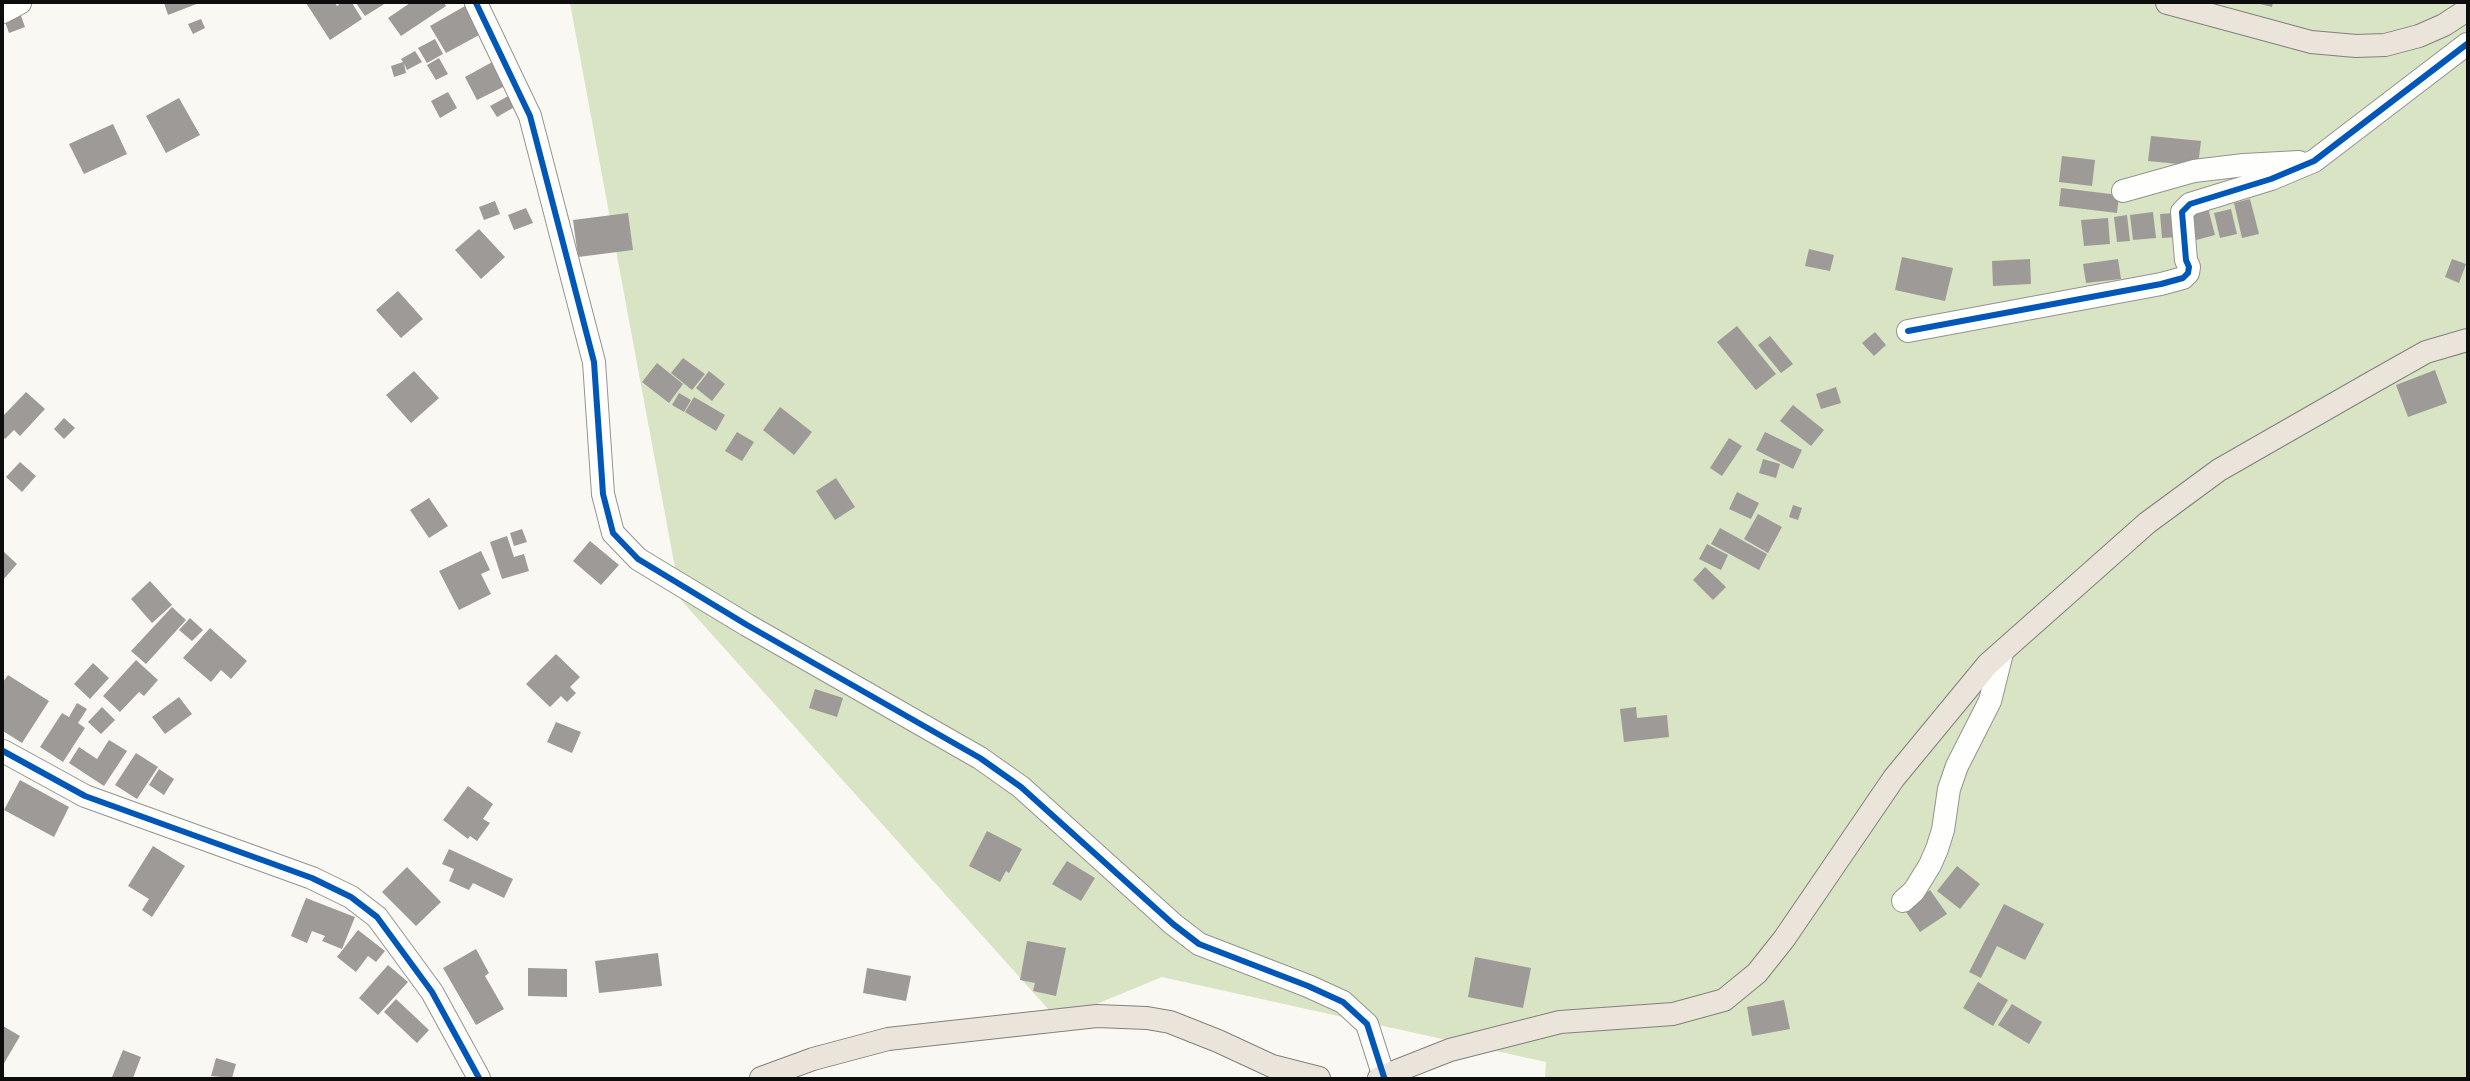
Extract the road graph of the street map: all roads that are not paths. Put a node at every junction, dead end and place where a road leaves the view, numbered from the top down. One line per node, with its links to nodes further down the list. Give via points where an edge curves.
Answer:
1 (20, 3): 5 (street)
2 (476, 3): 14 (street, via 530,116 594,362 603,494 613,533 638,559 1004,774 1173,924 1199,944 1343,1002 1367,1024)
3 (2167, 3): 4 (main road, via 2311,42 2356,46 2385,45 2419,36 2444,25)
4 (2467, 10)
5 (3, 12)
6 (2467, 44): 7 (street)
7 (2314, 162): 8 (street, via 2244,165 2194,171); 9 (street, via 2271,179 2190,204 2182,212 2186,260 2189,267 2183,278)
8 (2123, 191)
9 (1908, 331)
10 (2467, 340): 11 (main road, via 2426,352 2219,470 2147,523)
11 (2002, 653): 13 (street, via 1990,701 1956,766 1937,849 1930,866 1914,891); 14 (main road, via 1988,664 1894,778 1784,939 1757,973 1724,1000 1673,1014 1560,1022 1450,1050)
12 (3, 751): 15 (street, via 85,796 312,878 351,897 377,917 432,992)
13 (1904, 901)
14 (1381, 1077)
15 (479, 1078)
16 (761, 1078): 17 (main road, via 813,1059 888,1039 1098,1016 1147,1018 1170,1022 1272,1066)
17 (1319, 1078)

